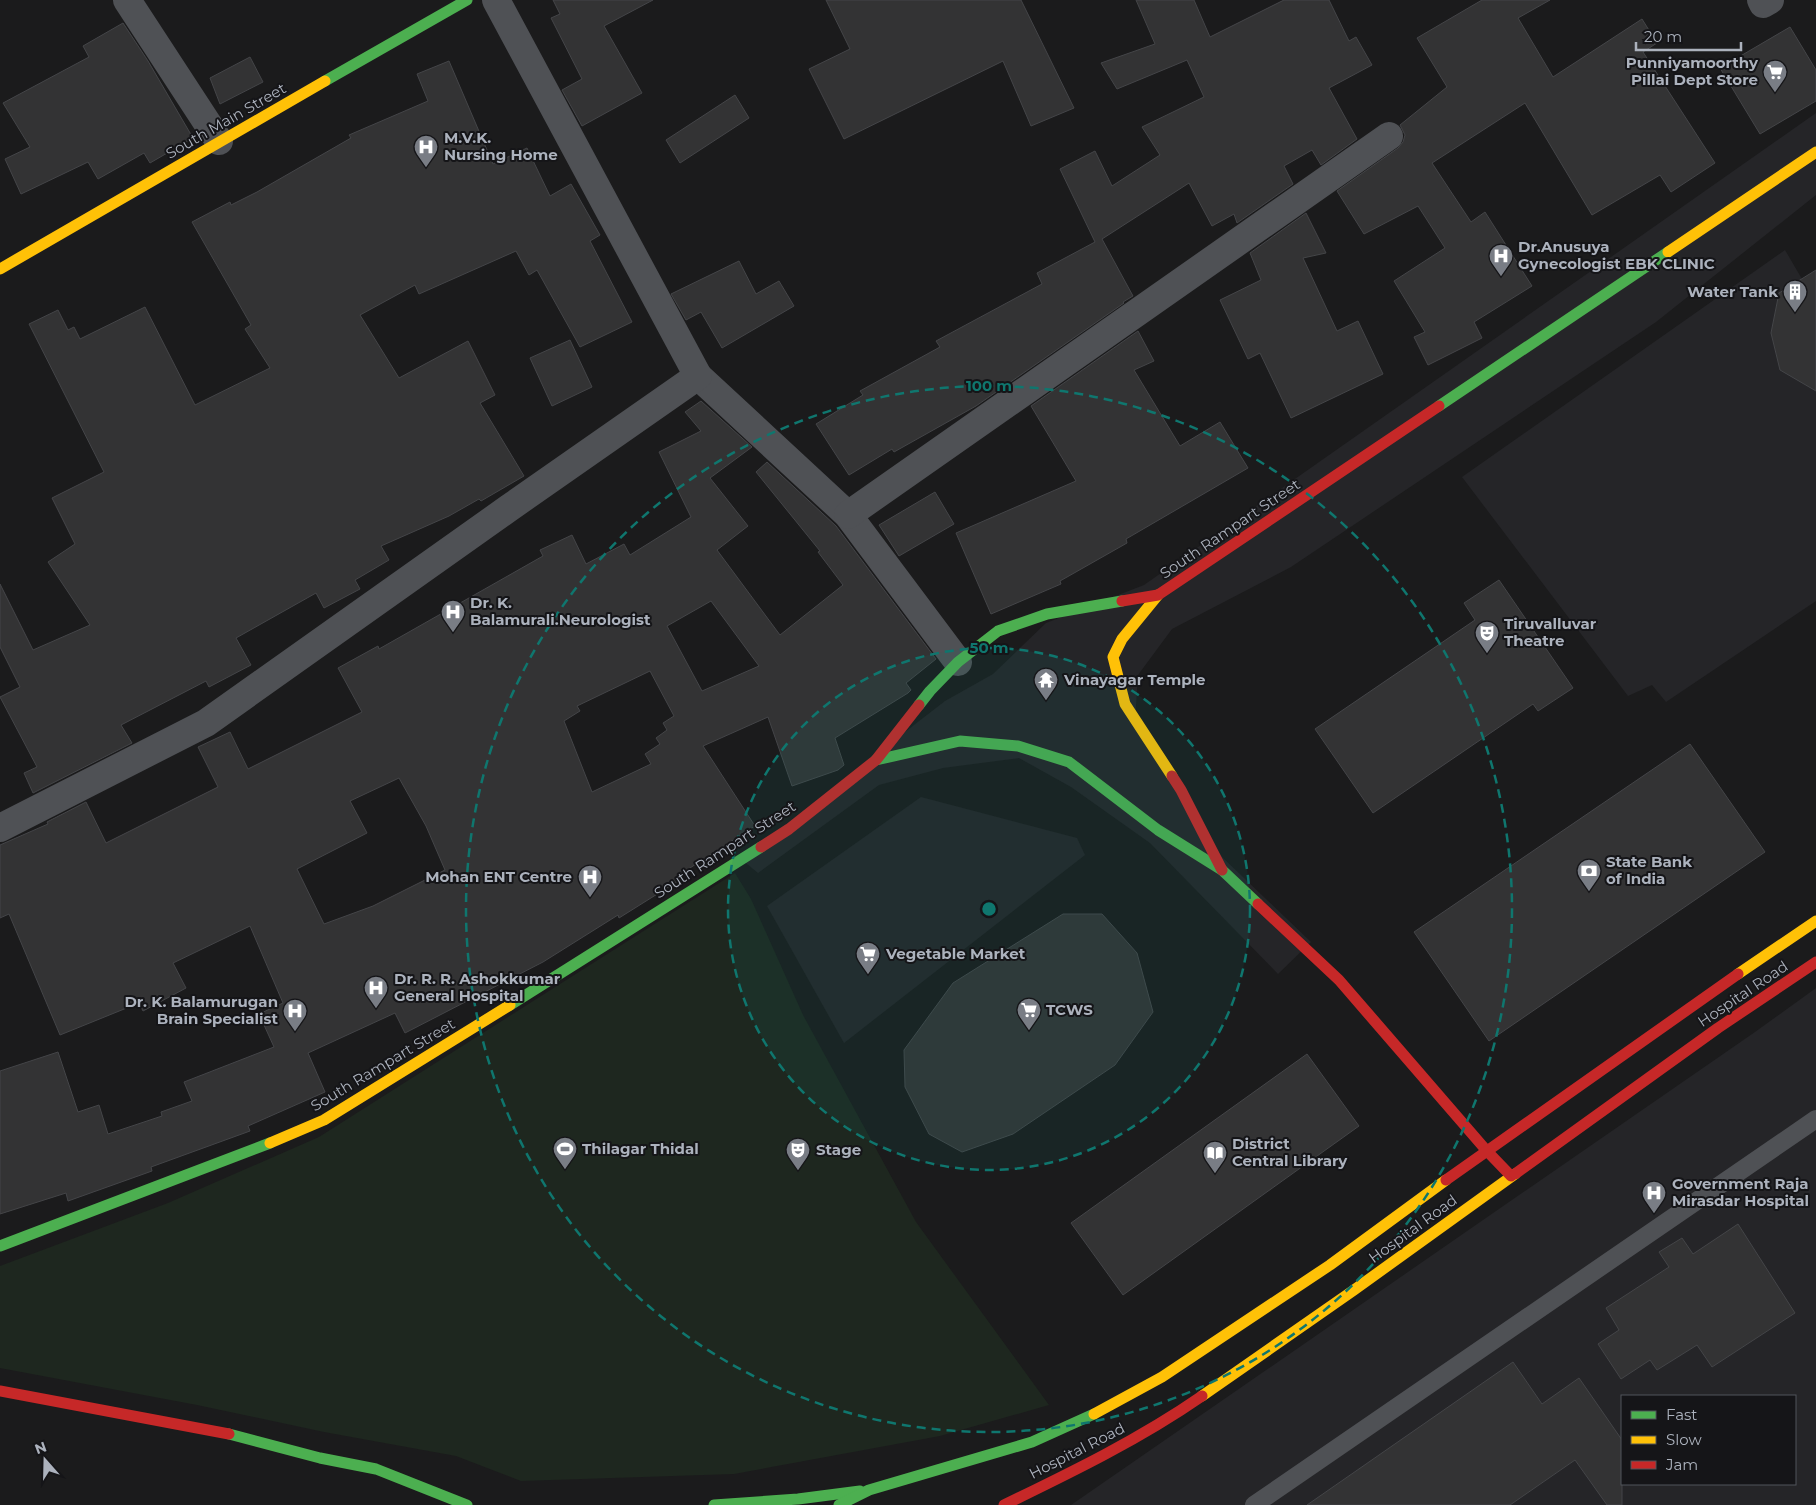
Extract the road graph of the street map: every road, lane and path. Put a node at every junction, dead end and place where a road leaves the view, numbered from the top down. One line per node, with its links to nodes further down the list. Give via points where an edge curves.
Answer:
1 (127, 0): 7 (street)
2 (468, 0): 7 (street, South Main Street)
3 (496, 0): 10 (street)
4 (1760, 0): 5 (street, via 1762,4)
5 (1770, 0)
6 (1389, 136): 11 (street)
7 (219, 142): 9 (street, South Main Street)
8 (1816, 152): 12 (street, South Rampart Street)
9 (0, 269)
10 (698, 376): 11 (street); 15 (street, via 206,723)
11 (848, 515): 13 (street)
12 (1158, 595): 13 (street, South Rampart Street, via 1048,614 998,631); 16 (street, via 1122,639 1113,657 1125,704 1181,790)
13 (958, 662): 14 (street, South Rampart Street, via 930,691)
14 (876, 760): 16 (street, via 960,741 1018,746 1069,762 1158,830); 22 (street, South Rampart Street, via 789,830 324,1120)
15 (0, 828)
16 (1222, 870): 20 (street, via 1339,980)
17 (1816, 921): 20 (street, Hospital Road)
18 (1816, 962): 21 (street, Hospital Road)
19 (1816, 1119): 29 (lane)
20 (1486, 1150): 21 (street); 24 (street, Hospital Road, via 1330,1265 1162,1377 1079,1422 1032,1442)
21 (1511, 1176): 25 (street, Hospital Road, via 1188,1406 1095,1460)
22 (0, 1246)
23 (0, 1391): 26 (street, via 221,1432 376,1469)
24 (869, 1490): 27 (street); 28 (street)
25 (1009, 1502)
26 (467, 1505)
27 (714, 1505)
28 (839, 1505)
29 (1254, 1505)

